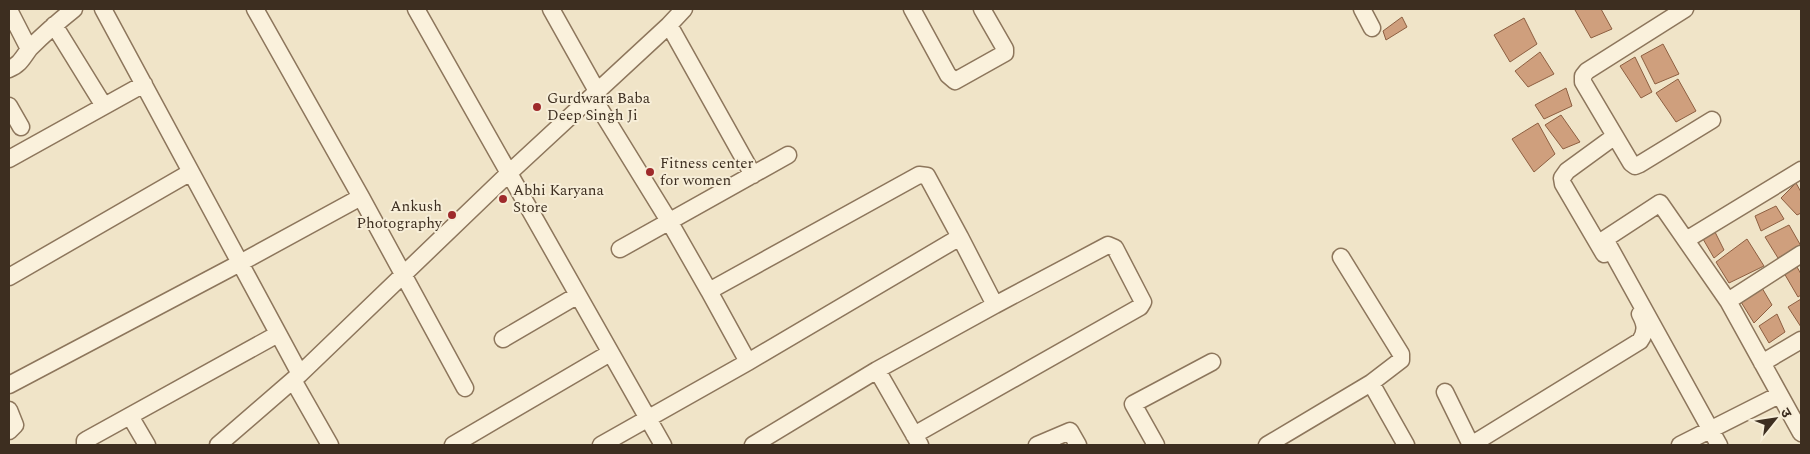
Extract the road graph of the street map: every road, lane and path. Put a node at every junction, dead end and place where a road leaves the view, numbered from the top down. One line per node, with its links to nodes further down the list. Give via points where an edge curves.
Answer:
1 (74, 9): 12 (street)
2 (103, 9): 17 (street)
3 (255, 9): 30 (street)
4 (416, 9): 28 (street)
5 (551, 9): 18 (street)
6 (684, 9): 13 (street)
7 (912, 9): 8 (street, via 948,75 955,81 1005,53)
8 (982, 9)
9 (1362, 9): 14 (street)
10 (1685, 9): 23 (street, via 1583,76 1583,82)
11 (9, 10): 15 (street)
12 (54, 25): 15 (street); 20 (street)
13 (669, 25): 18 (street); 29 (street)
14 (1372, 28)
15 (29, 49): 16 (street)
16 (12, 71)
17 (144, 84): 20 (street); 27 (street)
18 (595, 94): 28 (street); 31 (street)
19 (9, 106): 22 (street)
20 (104, 106): 25 (street)
21 (1712, 120): 23 (street, via 1637,166)
22 (21, 127)
23 (1615, 136): 78 (street, via 1568,171 1562,182 1643,318 1644,334 1640,340)
24 (788, 155): 29 (street)
25 (9, 159)
26 (1801, 170): 33 (street)
27 (191, 172): 37 (street); 39 (street)
28 (508, 174): 38 (street); 41 (street)
29 (753, 175): 31 (street)
30 (361, 196): 37 (street); 38 (street)
31 (669, 221): 34 (street); 40 (street)
32 (960, 237): 40 (street, via 927,176 922,174); 43 (street); 48 (street)
33 (1686, 240): 42 (street); 61 (street, via 1660,203 1605,239)
34 (620, 249)
35 (1801, 254): 42 (street)
36 (1341, 257): 53 (street, via 1401,354 1400,362)
37 (240, 263): 44 (street); 54 (street)
38 (404, 276): 52 (street); 55 (street)
39 (9, 277)
40 (709, 290): 48 (street)
41 (578, 295): 45 (street); 47 (street)
42 (1728, 301): 50 (street)
43 (995, 305): 51 (street); 64 (street, via 1108,245 1115,248 1143,302 1140,307)
44 (278, 334): 52 (street); 59 (street)
45 (503, 339)
46 (1801, 340): 50 (street)
47 (610, 353): 60 (street); 69 (street)
48 (748, 362): 60 (street)
49 (1212, 362): 75 (street, via 1133,404)
50 (1762, 363): 57 (street)
51 (877, 370): 64 (street); 72 (street)
52 (296, 377): 67 (street); 68 (street)
53 (1370, 383): 76 (street); 77 (street)
54 (9, 385)
55 (465, 388)
56 (1445, 392): 78 (street)
57 (1779, 395): 61 (street); 63 (street)
58 (9, 410): 62 (street, via 15,425)
59 (130, 416): 65 (street, via 88,439); 66 (street)
60 (648, 418): 70 (street); 71 (street)
61 (1710, 430): 79 (street); 80 (street)
62 (9, 431)
63 (1801, 433)
64 (917, 440)
65 (85, 445)
66 (147, 445)
67 (218, 445)
68 (330, 445)
69 (453, 445)
70 (601, 445)
71 (663, 445)
72 (753, 445)
73 (1037, 445): 74 (street, via 1070,431)
74 (1078, 445)
75 (1156, 445)
76 (1267, 445)
77 (1406, 445)
78 (1472, 445)
79 (1680, 445)
80 (1719, 445)

